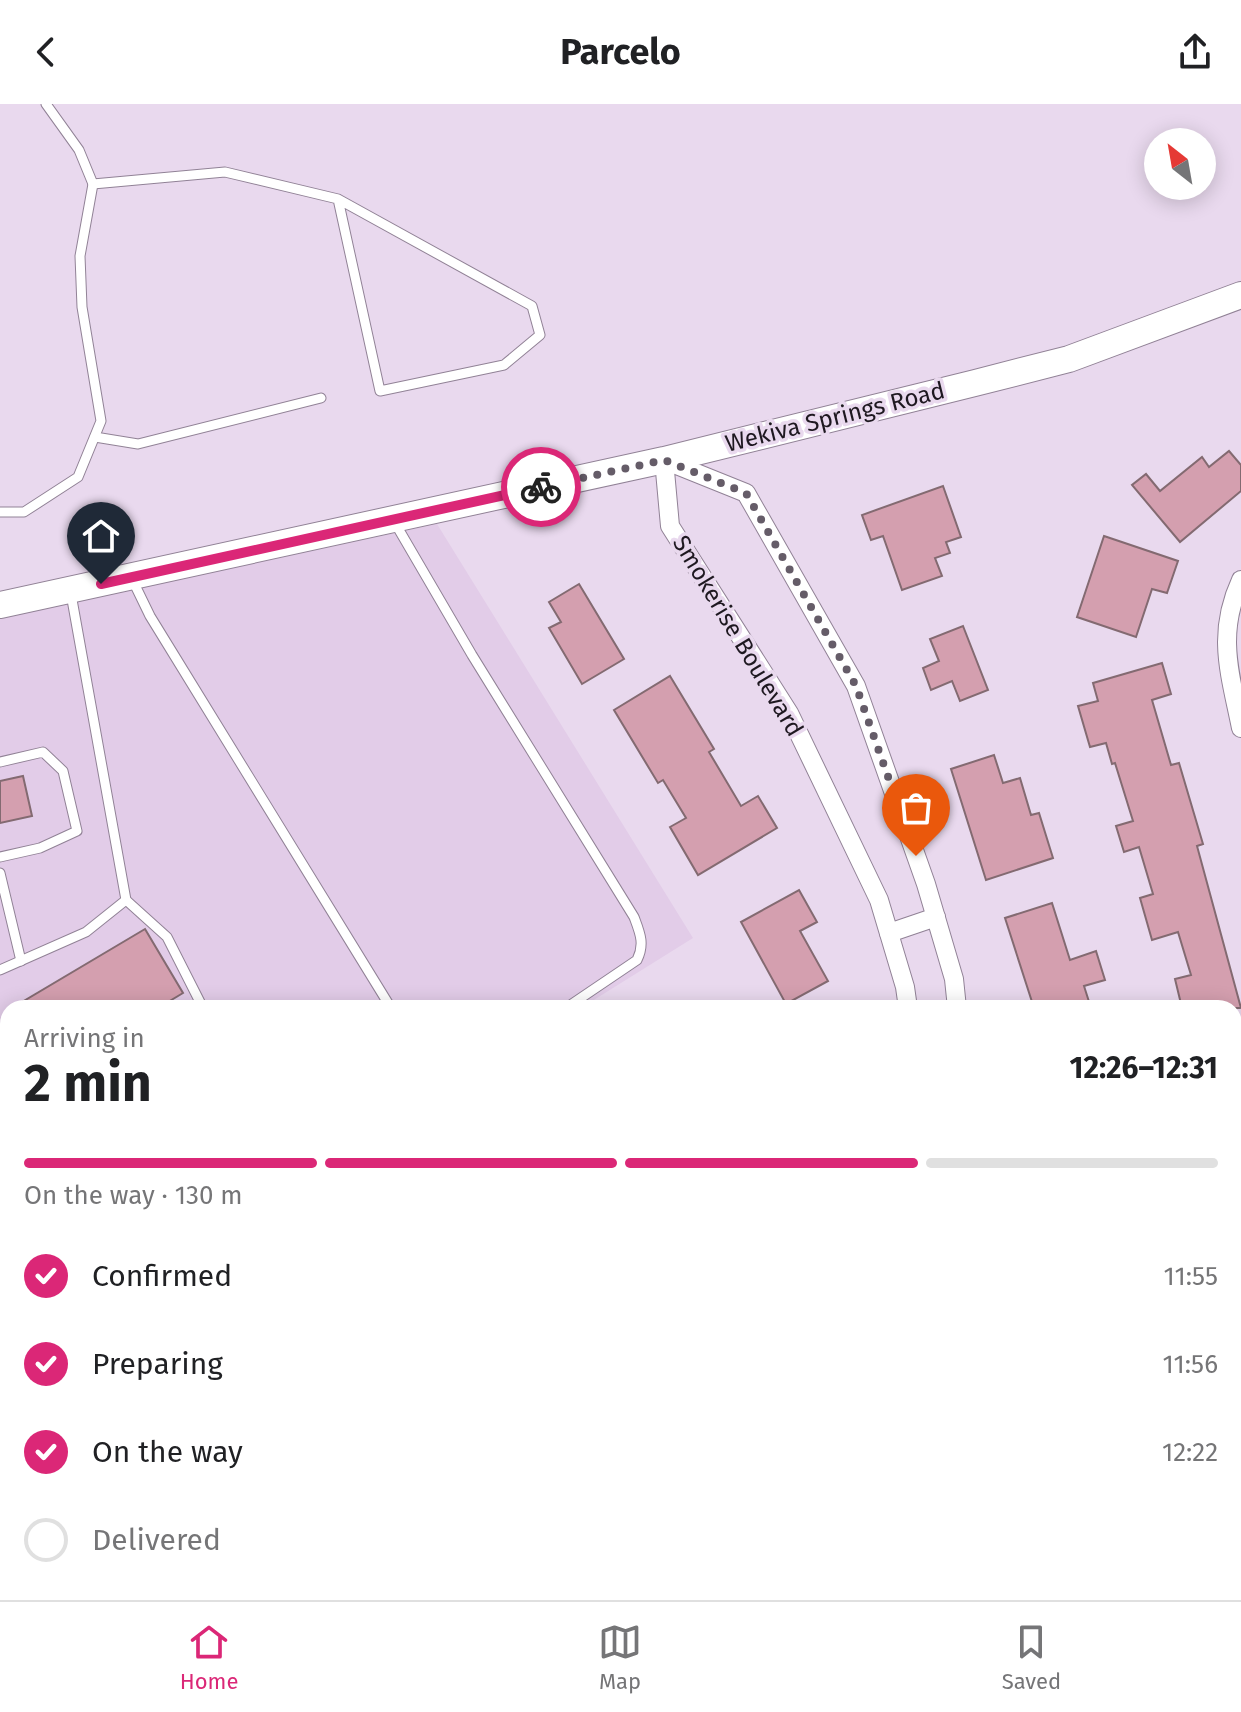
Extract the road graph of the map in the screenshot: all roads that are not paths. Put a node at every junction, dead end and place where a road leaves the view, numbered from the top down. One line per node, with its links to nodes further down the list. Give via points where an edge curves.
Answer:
1 (46, 104): 2 (lane, via 79,150)
2 (93, 184): 3 (lane, via 225,172); 6 (lane, via 80,256 82,307 101,421)
3 (338, 199): 3 (lane, via 532,306 540,335 504,365 380,391)
4 (1241, 295): 7 (main road, Wekiva Springs Road, via 1069,359)
5 (321, 398): 6 (lane, via 138,444)
6 (95, 437): 8 (lane, via 78,477 24,512)
7 (664, 460): 9 (main road, Wekiva Springs Road); 19 (street, via 746,493 856,686); 20 (street, Smokerise Boulevard, via 670,526 789,713 879,900)
8 (0, 512)
9 (393, 520): 10 (main road, Wekiva Springs Road); 25 (lane, via 641,934 637,960)
10 (132, 578): 12 (main road, Wekiva Springs Road); 24 (lane, via 150,616)
11 (1241, 580): 14 (street, via 1230,603 1226,642)
12 (70, 590): 13 (main road, Wekiva Springs Road); 18 (lane)
13 (0, 605)
14 (1241, 728)
15 (0, 762): 16 (lane, via 43,752 63,771 77,831 40,848)
16 (0, 857)
17 (0, 873): 21 (lane)
18 (126, 900): 21 (lane, via 86,932); 23 (lane, via 167,937)
19 (936, 917): 20 (street); 27 (street)
20 (889, 933): 26 (street, Smokerise Boulevard)
21 (21, 961): 22 (lane)
22 (0, 970)
23 (199, 1000)
24 (386, 1000)
25 (578, 1000)
26 (907, 1000)
27 (956, 1000)

